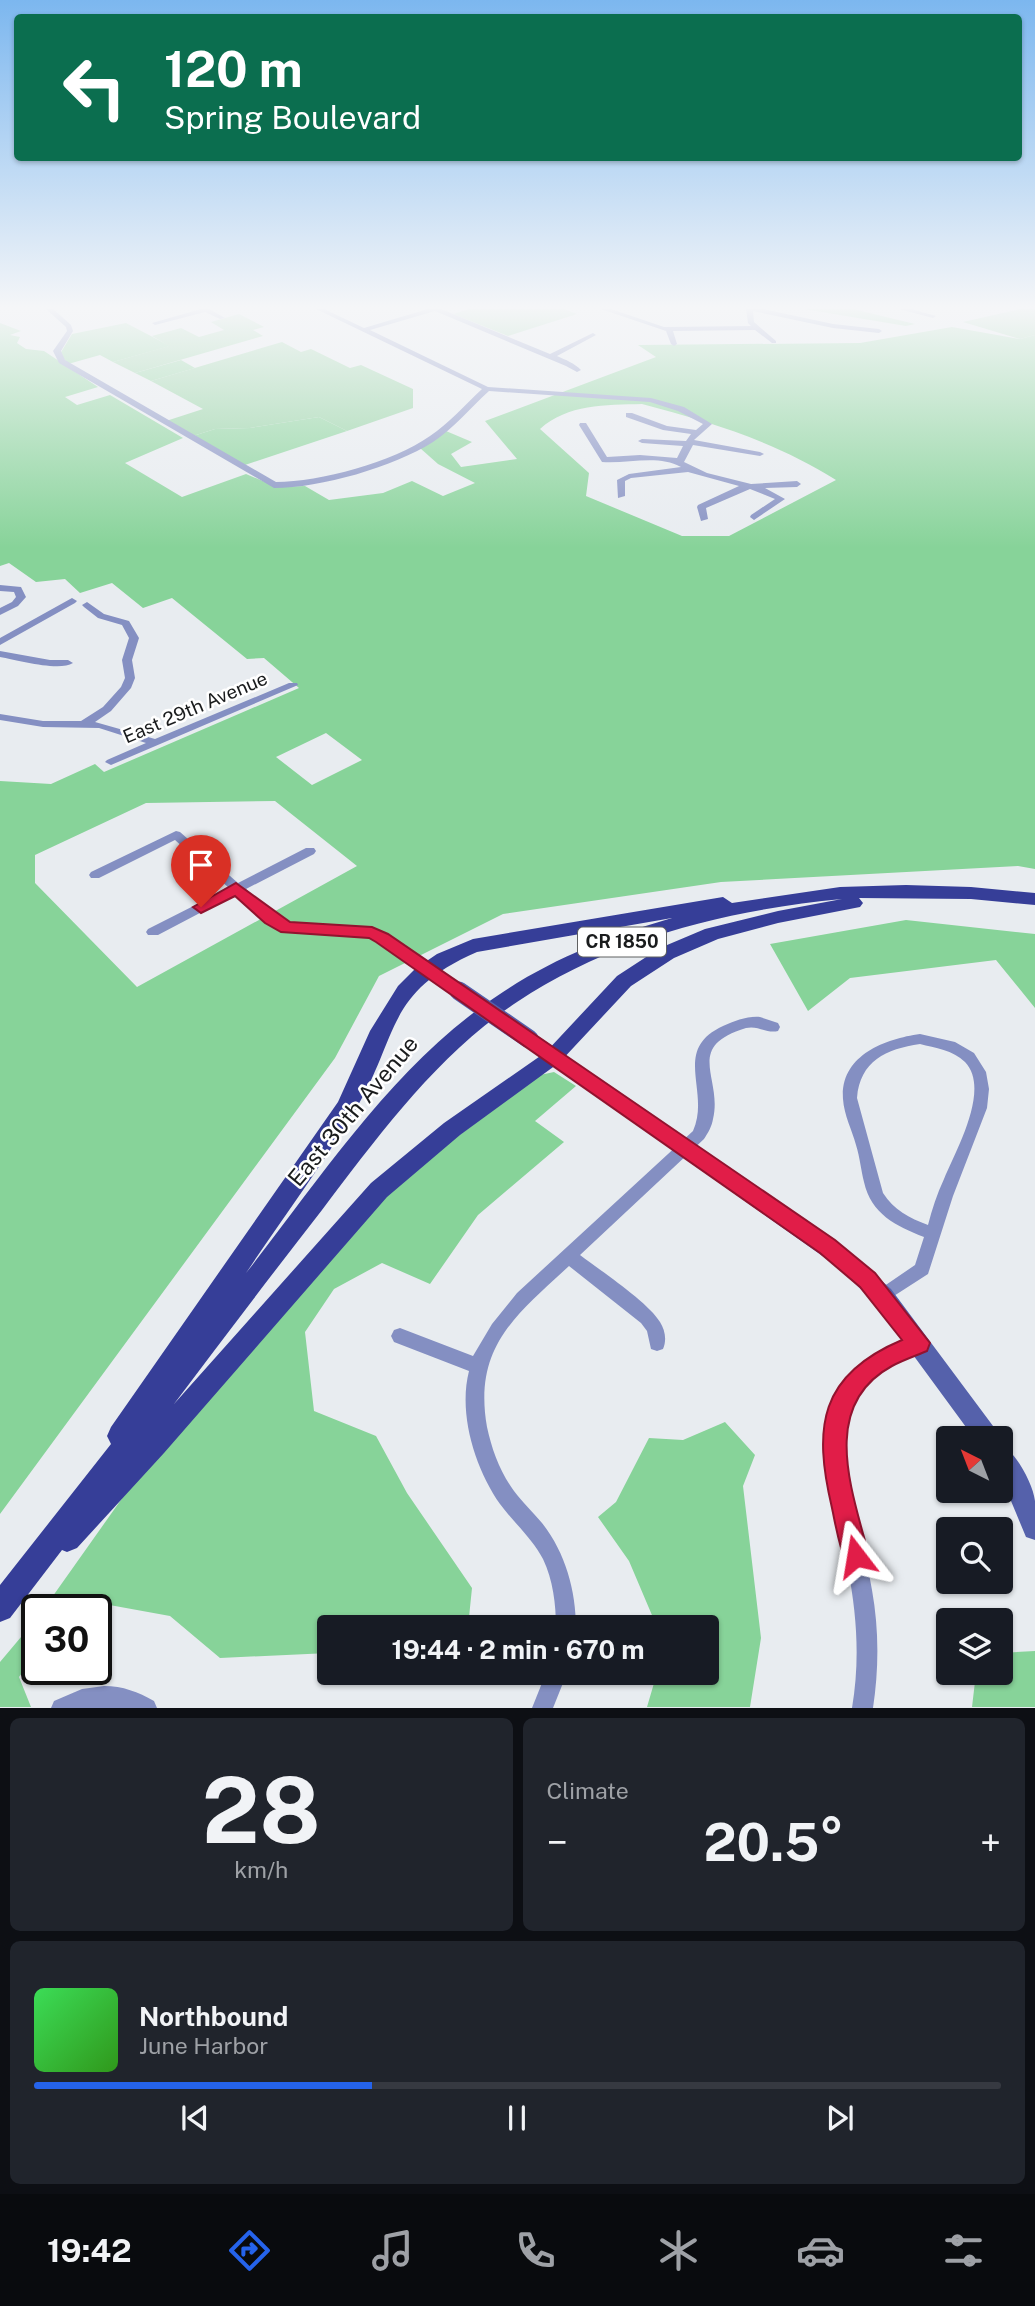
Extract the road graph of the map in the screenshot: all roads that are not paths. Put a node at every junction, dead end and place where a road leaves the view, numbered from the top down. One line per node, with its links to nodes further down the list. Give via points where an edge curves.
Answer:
1 (109, 389): 2 (street, via 274,485 327,479 420,446)
2 (487, 389): 4 (street, via 651,400)
3 (629, 415): 6 (street, via 666,428)
4 (708, 424): 6 (street)
5 (583, 425): 10 (street, via 605,460)
6 (696, 432): 8 (street)
7 (642, 441): 8 (street)
8 (690, 443): 9 (street); 10 (street)
9 (760, 454)
10 (680, 461): 11 (street)
11 (688, 469): 13 (street); 14 (street, via 629,476 621,480)
12 (797, 484): 13 (street)
13 (745, 487): 15 (street, via 781,499); 16 (street, via 701,507)
14 (621, 496)
15 (754, 517)
16 (704, 519)
17 (0, 588): 20 (street, via 18,589 21,597)
18 (72, 601): 21 (street)
19 (87, 605): 26 (street, via 101,616 126,623 134,638 126,688 107,709)
20 (0, 612)
21 (0, 642)
22 (0, 654): 23 (street)
23 (68, 663)
24 (293, 685): 27 (street, East 29th Avenue)
25 (0, 717): 26 (street)
26 (84, 724): 27 (street, via 116,728)
27 (156, 743): 28 (street, East 29th Avenue)
28 (111, 762)
29 (310, 851): 31 (street)
30 (95, 875): 31 (street, via 176,835)
31 (236, 888): 35 (street); 36 (street, via 279,925 372,933)
32 (917, 892): 33 (main road, East 30th Avenue / CR 1850); 34 (main road, East 30th Avenue / CR 1850); 38 (main road, via 744,925 667,953 624,981)
33 (807, 897): 36 (main road, via 687,907 497,940 455,952); 50 (main road, East 30th Avenue / CR 1850, via 711,915 599,950 527,986 459,1037 409,1085 358,1145)
34 (1035, 899)
35 (153, 932)
36 (427, 969): 38 (street, bridge); 50 (main road, via 401,991 347,1106)
37 (773, 1027): 39 (street, via 753,1020 718,1032 703,1046 706,1124)
38 (553, 1057): 39 (street); 51 (main road, via 452,1129 379,1190 139,1462)
39 (685, 1149): 41 (street); 42 (street, via 827,1247)
40 (933, 1234): 40 (street, via 953,1173 969,1142 983,1080 978,1068 940,1041 901,1041 863,1061 849,1094 870,1185 877,1197 897,1219); 42 (street, via 922,1269)
41 (570, 1256): 44 (street, via 647,1318 656,1329); 46 (street, via 505,1317)
42 (883, 1296): 45 (street)
43 (400, 1336): 46 (street)
44 (657, 1343)
45 (919, 1343): 47 (street); 57 (street, via 882,1359 856,1380 834,1419 834,1465 861,1579 868,1643)
46 (478, 1366): 52 (street, via 476,1405 484,1452 507,1498 538,1533 553,1559)
47 (979, 1426)
48 (1013, 1476): 49 (street)
49 (1035, 1528)
50 (45, 1550): 51 (main road, East 30th Avenue)
51 (1, 1607)
52 (565, 1615)
53 (552, 1685): 56 (street)
54 (61, 1707): 55 (street, via 103,1696)
55 (147, 1707)
56 (542, 1707)
57 (862, 1707)

